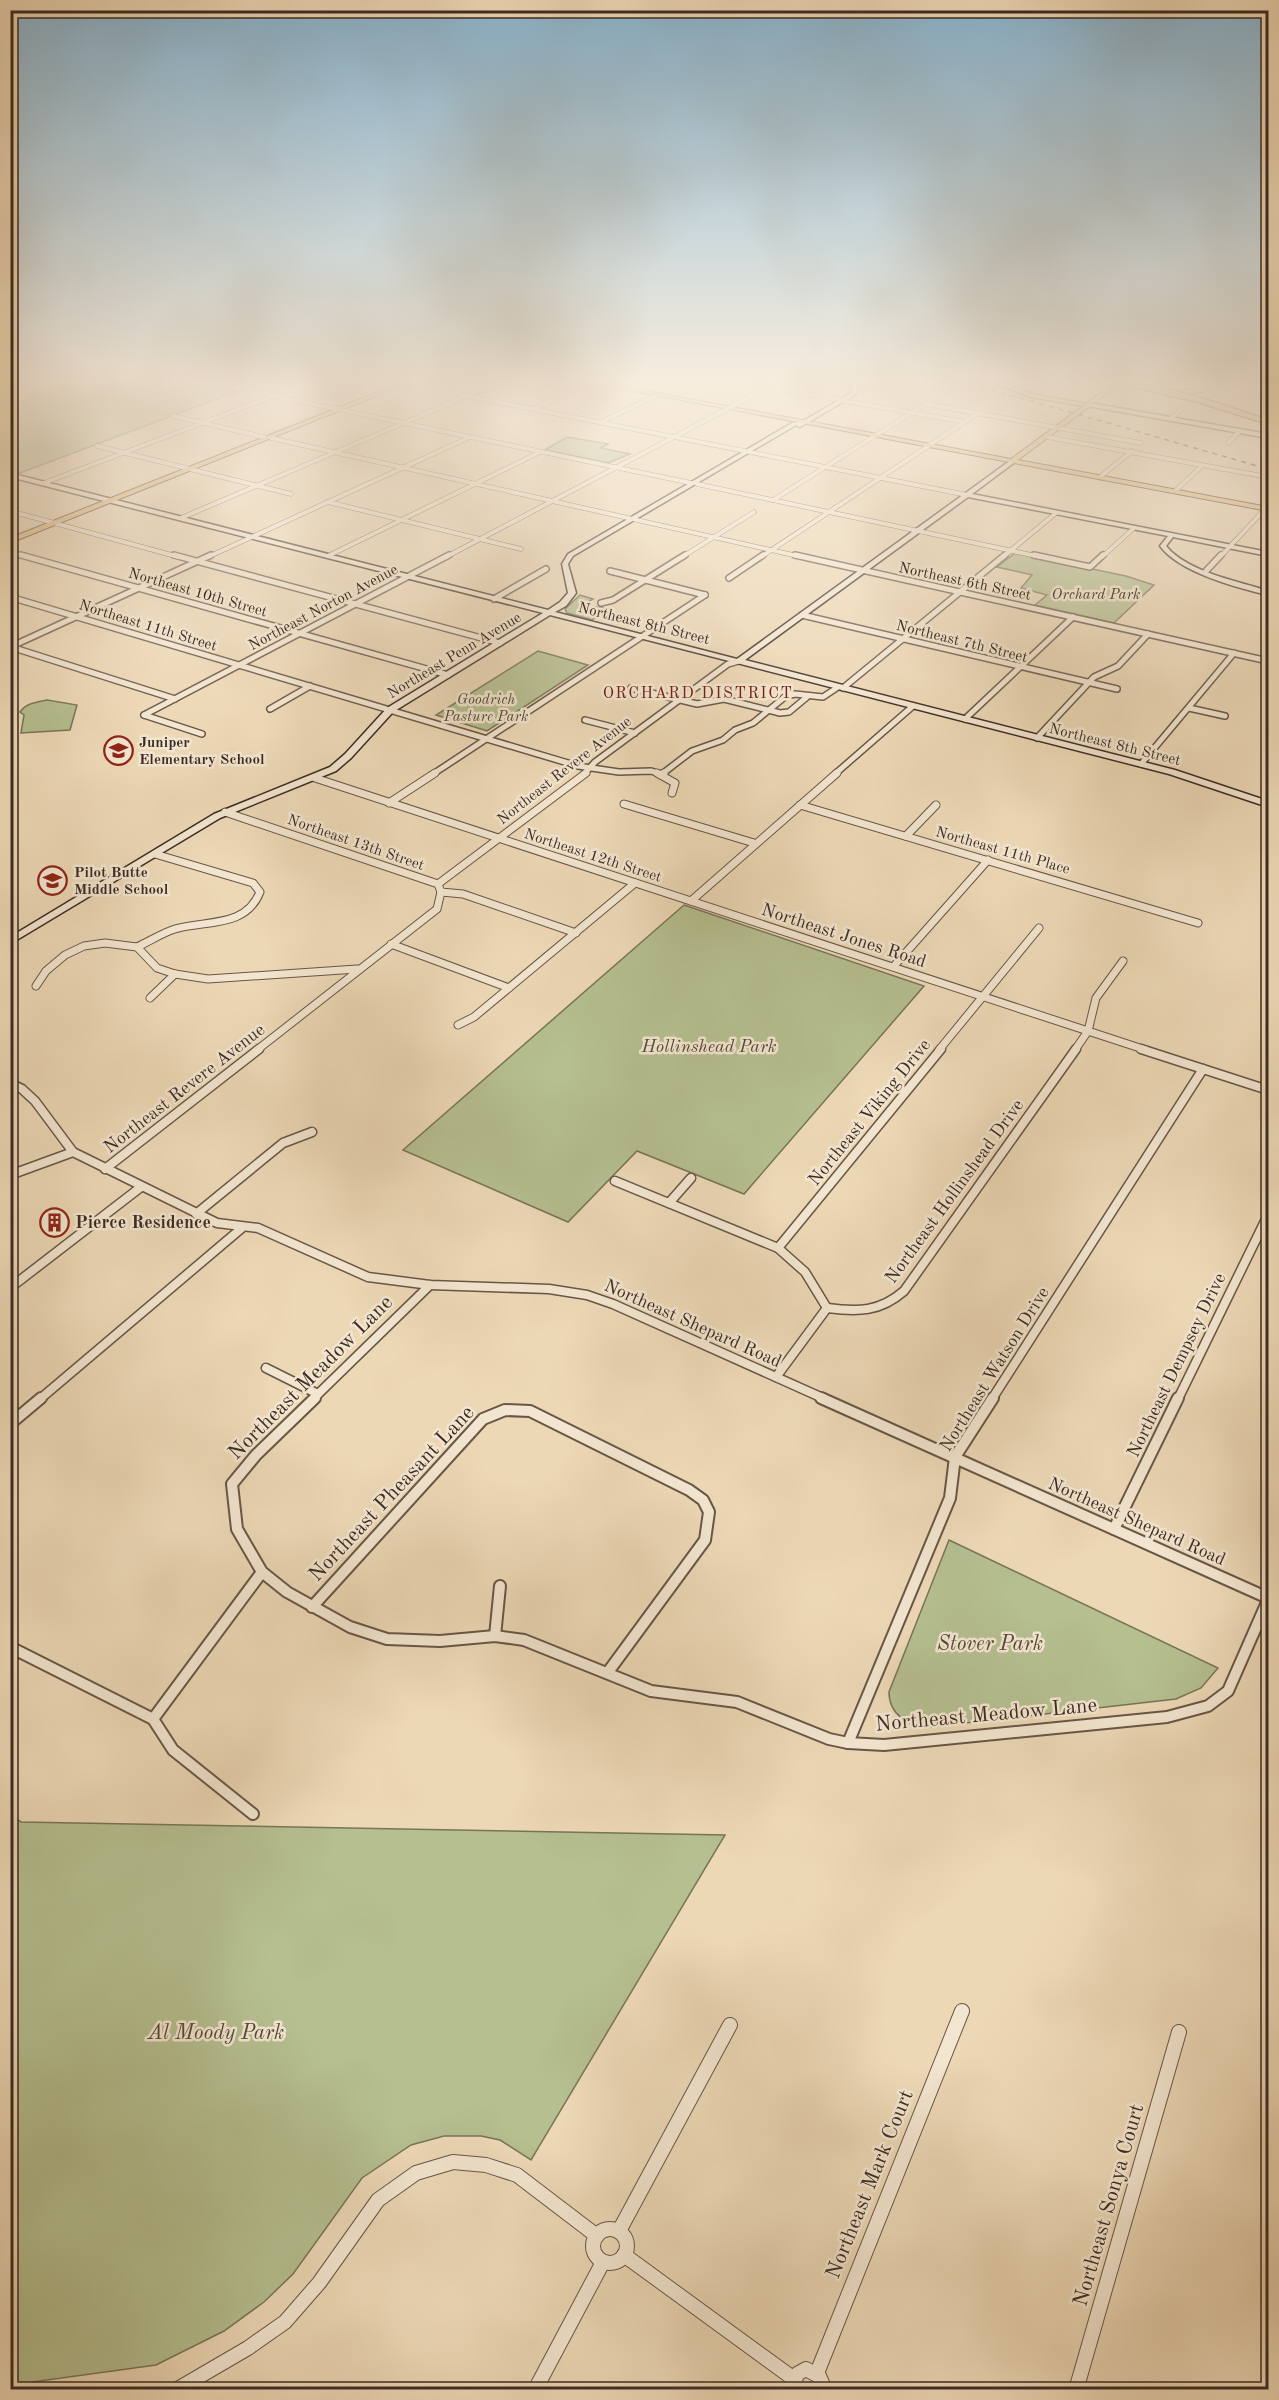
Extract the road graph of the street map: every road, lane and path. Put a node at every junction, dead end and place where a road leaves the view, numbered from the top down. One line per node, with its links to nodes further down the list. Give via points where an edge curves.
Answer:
1 (92, 496): 16 (main road, Northeast 8th Street)
2 (123, 496): 16 (main road)
3 (233, 496): 24 (street)
4 (341, 496): 18 (street)
5 (450, 496): 26 (street)
6 (529, 496): 17 (street, Northeast 6th Street)
7 (562, 496): 17 (street, Northeast Norton Avenue)
8 (673, 496): 25 (main road)
9 (753, 496): 15 (street)
10 (779, 496): 15 (street)
11 (854, 496): 22 (street)
12 (966, 496): 29 (main road, Northeast Revere Avenue)
13 (972, 496): 23 (main road)
14 (1202, 496): 19 (main road)
15 (773, 500): 22 (street)
16 (111, 501): 24 (main road, Northeast 8th Street); 27 (main road)
17 (552, 501): 25 (street, Northeast 6th Street); 33 (street, Northeast Norton Avenue)
18 (328, 502): 26 (street); 31 (street)
19 (1268, 508): 35 (street)
20 (10, 512): 27 (street)
21 (754, 512): 32 (street)
22 (830, 512): 29 (street); 37 (street)
23 (1056, 513): 28 (main road); 38 (street)
24 (181, 518): 31 (main road, Northeast 8th Street)
25 (632, 519): 32 (street, Northeast 6th Street); 57 (main road, Northeast Penn Avenue, via 570,555 565,564 572,593)
26 (401, 520): 33 (street); 41 (street)
27 (55, 523): 34 (main road); 42 (street)
28 (1134, 528): 30 (main road); 38 (street, via 1090,567)
29 (918, 531): 38 (street); 45 (main road, Northeast Revere Avenue)
30 (1172, 536): 35 (main road); 46 (main road, via 1165,542 1165,550)
31 (253, 537): 41 (main road, Northeast 8th Street); 42 (street)
32 (714, 537): 37 (street, Northeast 6th Street); 49 (street)
33 (480, 539): 36 (street); 47 (street, Northeast Norton Avenue)
34 (10, 541)
35 (1229, 547): 40 (main road); 46 (street)
36 (521, 549)
37 (771, 550): 45 (street, Northeast 6th Street); 48 (street)
38 (1010, 550): 51 (street)
39 (10, 552): 50 (street, Northeast 10th Street)
40 (1269, 554)
41 (328, 556): 47 (main road, Northeast 8th Street)
42 (198, 562): 50 (street); 56 (street)
43 (546, 569): 54 (street)
44 (610, 571): 49 (street)
45 (864, 571): 51 (street, Northeast 6th Street); 58 (main road, Northeast Revere Avenue)
46 (1206, 572): 52 (main road)
47 (408, 576): 54 (main road, Northeast 8th Street); 56 (street, Northeast Norton Avenue)
48 (729, 578)
49 (646, 580): 55 (street); 63 (street, via 705,595)
50 (140, 588): 59 (street); 61 (street, Northeast 10th Street)
51 (960, 592): 60 (street, Northeast 6th Street); 64 (street)
52 (1269, 593)
53 (10, 597): 59 (street, Northeast 11th Street)
54 (494, 599): 57 (main road, Northeast 8th Street)
55 (601, 603)
56 (356, 604): 61 (street, Northeast Norton Avenue); 65 (street)
57 (549, 613): 63 (main road, Northeast 8th Street); 65 (main road, Northeast Penn Avenue)
58 (802, 615): 64 (street, Northeast 7th Street); 68 (main road, Northeast Revere Avenue)
59 (78, 617): 66 (street); 70 (street, Northeast 11th Street)
60 (1073, 617): 62 (street, Northeast 6th Street); 71 (street)
61 (300, 633): 70 (street, Northeast Norton Avenue); 72 (street, Northeast 10th Street)
62 (1148, 634): 67 (street, Northeast 6th Street); 73 (street, via 1118,666)
63 (641, 636): 68 (main road, Northeast 8th Street); 92 (street)
64 (902, 639): 71 (street, Northeast 7th Street); 75 (street)
65 (500, 643): 72 (main road, Northeast Penn Avenue)
66 (11, 647): 79 (street)
67 (1234, 653): 69 (street, Northeast 6th Street); 82 (street)
68 (739, 661): 75 (main road, Northeast 8th Street); 80 (street, Northeast Revere Avenue, via 728,664)
69 (1269, 661)
70 (240, 665): 74 (street, Northeast 11th Street); 79 (street, Northeast Norton Avenue)
71 (1020, 668): 73 (street, Northeast 7th Street); 87 (street)
72 (448, 675): 84 (main road, Northeast Penn Avenue)
73 (1088, 683): 77 (street, Northeast 7th Street); 91 (street)
74 (310, 686): 83 (street); 84 (street, Northeast 11th Street)
75 (840, 687): 78 (street, via 823,697); 81 (main road, Northeast 8th Street)
76 (631, 688): 80 (street)
77 (1117, 689)
78 (807, 698): 85 (street, via 789,712); 85 (street, via 790,694)
79 (175, 699): 90 (street, Northeast Norton Avenue, via 144,715)
80 (679, 699): 85 (street, via 697,704 724,699); 89 (street, Northeast Revere Avenue)
81 (913, 706): 87 (main road, Northeast 8th Street); 101 (street)
82 (1189, 708): 86 (street); 93 (street)
83 (270, 709)
84 (390, 710): 92 (street, Northeast 11th Street); 96 (main road, Northeast Penn Avenue, via 340,764)
85 (767, 710): 95 (street, via 723,740 692,751)
86 (1225, 716)
87 (965, 719): 91 (main road, Northeast 8th Street)
88 (585, 720): 89 (street)
89 (635, 732): 94 (street, Northeast Revere Avenue)
90 (202, 734)
91 (1037, 738): 93 (main road, Northeast 8th Street)
92 (487, 739): 94 (street, Northeast 11th Street); 98 (street)
93 (1141, 764): 100 (main road, Northeast 8th Street)
94 (591, 767): 95 (street, Northeast 11th Street); 105 (street, Northeast Revere Avenue)
95 (661, 775): 97 (street, via 675,783)
96 (315, 778): 98 (street, Northeast 12th Street); 103 (main road, Northeast Penn Avenue)
97 (672, 793)
98 (389, 803): 105 (street, Northeast 12th Street)
99 (624, 804): 106 (street)
100 (1269, 804)
101 (800, 805): 104 (street, Northeast 11th Place); 106 (street)
102 (936, 805): 104 (street)
103 (225, 812): 107 (main road, Northeast Penn Avenue); 110 (street, Northeast 13th Street)
104 (906, 836): 108 (street, Northeast 11th Place)
105 (498, 838): 109 (street, Northeast 12th Street); 110 (street, Northeast Revere Avenue)
106 (754, 843): 112 (street)
107 (155, 854): 116 (main road, Northeast Penn Avenue); 118 (street, via 253,883 260,892 252,909 229,920 172,930)
108 (988, 860): 113 (street, Northeast 11th Place); 120 (street)
109 (635, 883): 112 (street, Northeast 12th Street); 115 (street)
110 (438, 884): 111 (street, Northeast 13th Street)
111 (441, 892): 115 (street, Northeast 13th Street, via 463,894); 117 (street, Northeast Revere Avenue, via 437,909)
112 (691, 901): 120 (street, Northeast Jones Road)
113 (1198, 923)
114 (1039, 928): 125 (street, Northeast Viking Drive)
115 (576, 933): 124 (street)
116 (10, 941)
117 (391, 944): 121 (street, Northeast Revere Avenue); 124 (street)
118 (137, 947): 122 (street, via 157,968); 123 (street, via 105,943 84,946 59,960)
119 (1123, 961): 128 (street, via 1096,998)
120 (894, 966): 125 (street, Northeast Jones Road)
121 (357, 969): 122 (street, via 208,979); 136 (street, Northeast Revere Avenue)
122 (175, 974): 126 (street)
123 (36, 986)
124 (509, 988): 127 (street, via 474,1017)
125 (983, 996): 128 (street, Northeast Jones Road); 145 (street, Northeast Viking Drive)
126 (150, 998)
127 (458, 1024)
128 (1088, 1031): 129 (street, Northeast Jones Road); 148 (street, Northeast Hollinshead Drive, via 904,1291 876,1310)
129 (1203, 1069): 131 (street, Northeast Jones Road); 153 (street, Northeast Watson Drive)
130 (10, 1083): 132 (street, Northeast Shepard Road)
131 (1267, 1087)
132 (22, 1089): 133 (street); 135 (street, Northeast Shepard Road)
133 (10, 1094)
134 (312, 1132): 142 (street, via 284,1143)
135 (73, 1152): 136 (street, Northeast Shepard Road); 137 (street)
136 (105, 1168): 140 (street, Northeast Shepard Road)
137 (10, 1175)
138 (691, 1178): 141 (street)
139 (615, 1180): 141 (street)
140 (141, 1187): 142 (street, Northeast Shepard Road); 147 (street)
141 (669, 1203): 145 (street)
142 (196, 1214): 144 (street, Northeast Shepard Road, via 216,1223)
143 (1269, 1215): 154 (street, Northeast Dempsey Drive)
144 (243, 1227): 146 (street, Northeast Shepard Road, via 272,1233 368,1277); 152 (street)
145 (778, 1248): 148 (street, via 805,1272)
146 (430, 1286): 150 (street, Northeast Shepard Road, via 549,1289 587,1295); 151 (street, Northeast Meadow Lane)
147 (10, 1288)
148 (827, 1308): 150 (street)
149 (266, 1368): 151 (street)
150 (776, 1377): 153 (street, Northeast Shepard Road)
151 (318, 1394): 155 (street, Northeast Meadow Lane, via 232,1484 237,1529)
152 (10, 1424)
153 (955, 1457): 154 (street, Northeast Shepard Road); 163 (street, Northeast Watson Drive, via 950,1498)
154 (1114, 1529): 157 (street, Northeast Shepard Road)
155 (261, 1572): 158 (street, Northeast Meadow Lane); 162 (street)
156 (501, 1586): 159 (street)
157 (1269, 1599): 163 (street, Northeast Meadow Lane, via 1228,1691 1208,1706 1155,1718 884,1745)
158 (312, 1607): 159 (street, Northeast Meadow Lane, via 350,1627 387,1639 440,1641); 161 (street, Northeast Pheasant Lane, via 483,1419 507,1408 530,1411 679,1485 709,1506 710,1527 705,1540)
159 (495, 1636): 161 (street, Northeast Meadow Lane, via 524,1640)
160 (10, 1647): 162 (street)
161 (608, 1672): 163 (street, Northeast Meadow Lane, via 651,1690 737,1702)
162 (153, 1719): 164 (street, via 173,1750)
163 (848, 1743)
164 (254, 1814)
165 (962, 2011): 172 (street, Northeast Mark Court)
166 (730, 2025): 168 (street)
167 (1179, 2032): 177 (street, Northeast Sonya Court)
168 (620, 2231): 169 (street, via 610,2228); 170 (street, via 626,2245)
169 (597, 2236): 171 (street, via 595,2247); 174 (street, via 517,2175 486,2165 453,2162 416,2173 378,2200 319,2283 285,2322 248,2349)
170 (624, 2255): 171 (street, via 616,2262); 173 (street)
171 (603, 2262): 175 (street)
172 (817, 2373): 173 (street, via 801,2370); 176 (street)
173 (793, 2384)
174 (176, 2390)
175 (535, 2390)
176 (825, 2390)
177 (1076, 2390)

